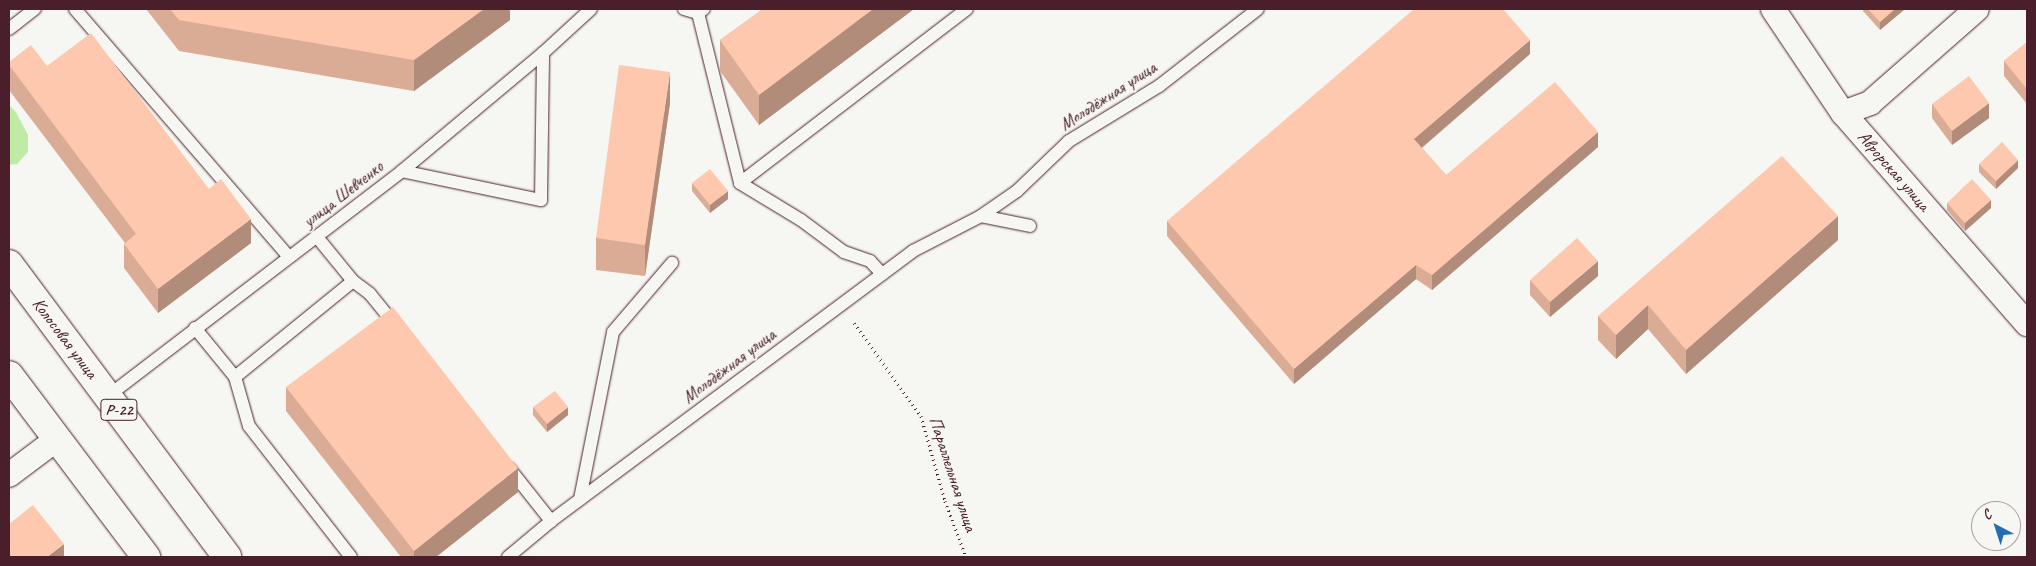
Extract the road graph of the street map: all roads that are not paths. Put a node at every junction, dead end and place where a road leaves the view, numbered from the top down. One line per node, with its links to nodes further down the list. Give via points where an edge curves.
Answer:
1 (35, 9): 10 (lane)
2 (75, 9): 18 (lane)
3 (591, 9): 11 (lane, улица Шевченко)
4 (684, 9): 9 (lane)
5 (967, 9): 14 (lane)
6 (1258, 9): 15 (lane, Молодёжная улица, via 1159,86 1069,141 1017,191)
7 (1773, 9): 12 (street, Аврорская улица)
8 (1977, 9): 12 (street, via 1870,103)
9 (701, 11): 14 (lane)
10 (9, 29)
11 (543, 53): 13 (lane, улица Шевченко); 13 (lane, via 541,200)
12 (1843, 113): 23 (street, Аврорская улица)
13 (402, 171): 17 (lane, улица Шевченко)
14 (740, 183): 21 (lane, via 801,220 844,252 870,262)
15 (981, 216): 16 (lane); 21 (lane, Молодёжная улица, via 913,250)
16 (1030, 226)
17 (317, 237): 18 (lane, улица Шевченко); 22 (lane)
18 (288, 256): 24 (lane, улица Шевченко)
19 (672, 263): 32 (lane, via 613,332)
20 (9, 264): 28 (highway, Колосовая улица / Р-22)
21 (882, 274): 32 (lane, Молодёжная улица)
22 (353, 282): 25 (lane, via 370,294); 27 (lane)
23 (2027, 324)
24 (195, 328): 27 (lane); 28 (lane, улица Шевченко)
25 (402, 334)
26 (9, 375): 29 (highway)
27 (235, 376): 36 (lane, via 249,426)
28 (108, 396): 35 (highway, Колосовая улица / Р-22)
29 (57, 439): 31 (street); 34 (highway)
30 (501, 458): 33 (lane)
31 (9, 476)
32 (580, 499): 33 (lane, Молодёжная улица)
33 (551, 521): 37 (lane, Молодёжная улица)
34 (146, 557)
35 (227, 557)
36 (351, 557)
37 (508, 557)

